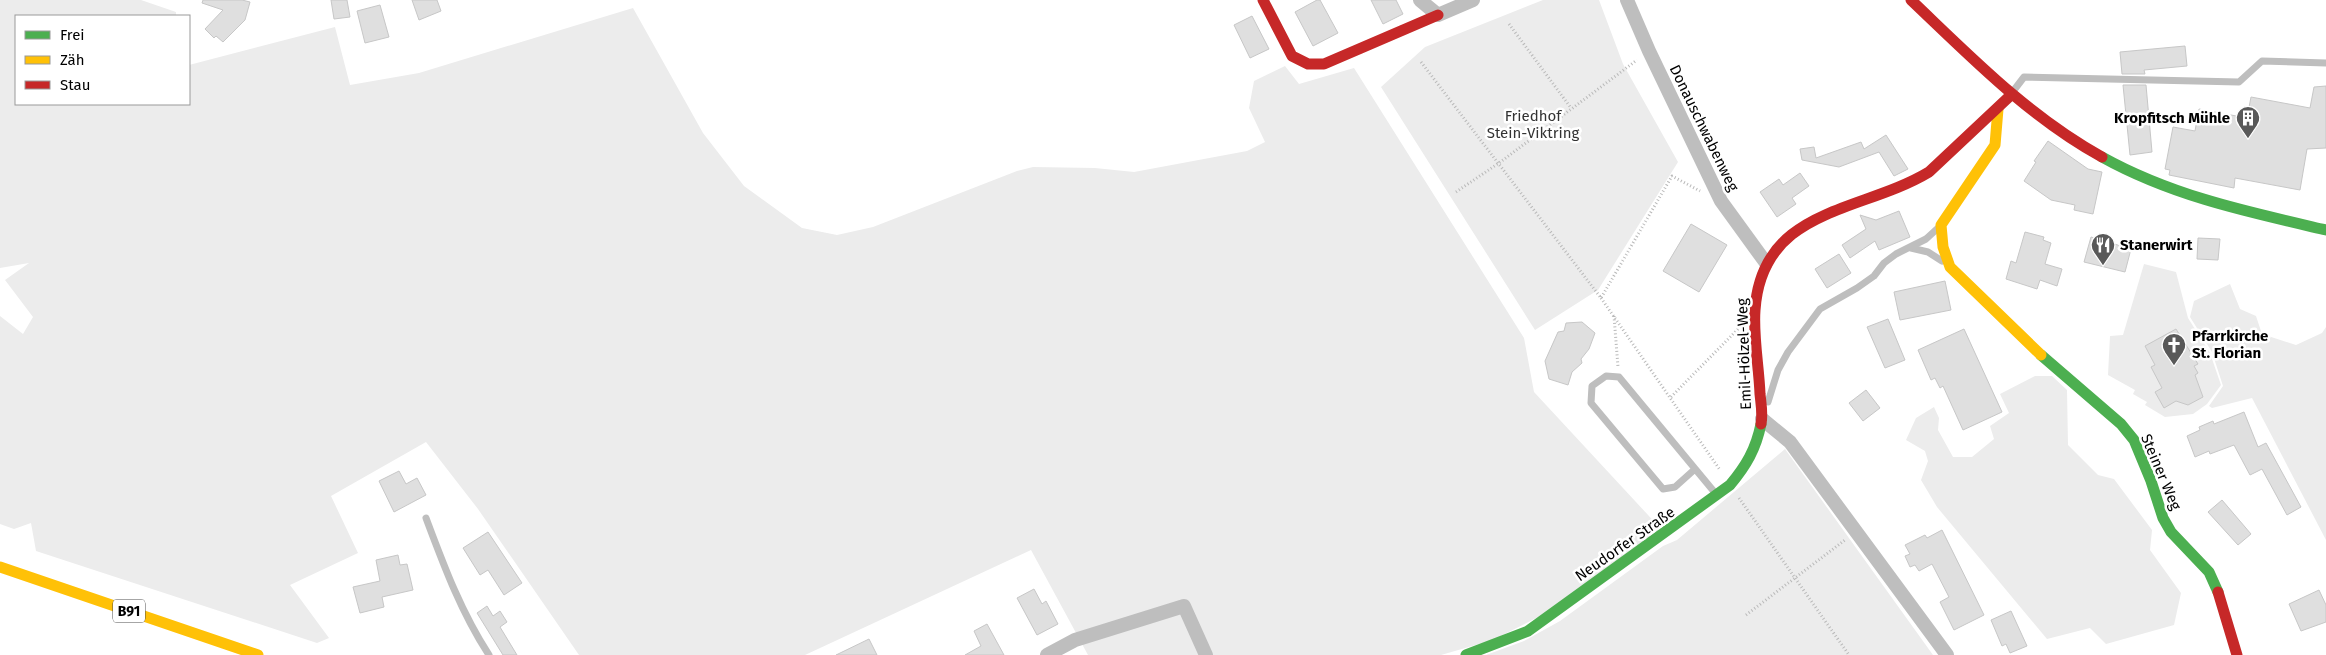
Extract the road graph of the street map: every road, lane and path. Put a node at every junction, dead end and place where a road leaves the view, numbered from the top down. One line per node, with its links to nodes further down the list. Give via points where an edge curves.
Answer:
1 (1263, 0): 6 (street, via 1292,56 1308,64 1324,64)
2 (1420, 0): 6 (street)
3 (1473, 0): 6 (street)
4 (1627, 0): 8 (street, Donauschwabenweg)
5 (1911, 0): 11 (street)
6 (1438, 15)
7 (1509, 24): 12 (path)
8 (1649, 52): 12 (path); 16 (street, Donauschwabenweg)
9 (1421, 62): 14 (path)
10 (2326, 63): 11 (lane, via 2262,61 2239,82 2024,77)
11 (2011, 95): 13 (street, Emil-Hölzel-Weg); 18 (street, via 2076,142 2175,191 2222,206)
12 (1571, 108): 14 (path)
13 (1998, 109): 17 (street, via 1995,145); 20 (street, Emil-Hölzel-Weg, via 1929,172 1914,181 1824,214 1794,232)
14 (1499, 163): 15 (path); 22 (path)
15 (1456, 192)
16 (1721, 202): 20 (street, Donauschwabenweg); 22 (path, via 1672,176)
17 (1941, 225): 19 (lane); 21 (street, Steiner Weg, via 1943,247)
18 (2326, 230)
19 (1911, 248): 21 (lane, Steiner Weg, via 1928,252); 27 (lane, via 1896,254 1863,284 1820,310 1778,370)
20 (1766, 262): 23 (street, Emil-Hölzel-Weg, via 1758,286)
21 (1950, 267): 43 (street, Steiner Weg, via 2038,353 2126,429 2152,481 2163,518 2171,532 2209,572 2216,585)
22 (1601, 298): 24 (path)
23 (1755, 312): 26 (path); 27 (street, Emil-Hölzel-Weg)
24 (1614, 315): 25 (path); 26 (path)
25 (1618, 377): 28 (lane); 28 (lane, via 1606,376 1592,386 1590,403 1663,489 1675,487)
26 (1671, 397): 29 (path)
27 (1762, 419): 29 (street, Neudorfer Straße, via 1746,466); 32 (street, Emil-Hölzel-Weg, via 1790,442)
28 (1695, 469): 30 (lane)
29 (1730, 485): 30 (street, Neudorfer Straße); 34 (path)
30 (1718, 496): 40 (street, Neudorfer Straße, via 1528,631)
31 (426, 518): 37 (lane, via 453,592)
32 (1855, 532): 34 (path); 42 (street, Emil-Hölzel-Weg)
33 (0, 567): 36 (street, B91)
34 (1796, 577): 35 (path); 41 (path)
35 (1746, 615)
36 (258, 655)
37 (489, 655)
38 (1047, 655): 39 (street, via 1075,640 1184,606)
39 (1206, 655)
40 (1466, 655)
41 (1849, 655)
42 (1946, 655)
43 (2237, 655)

